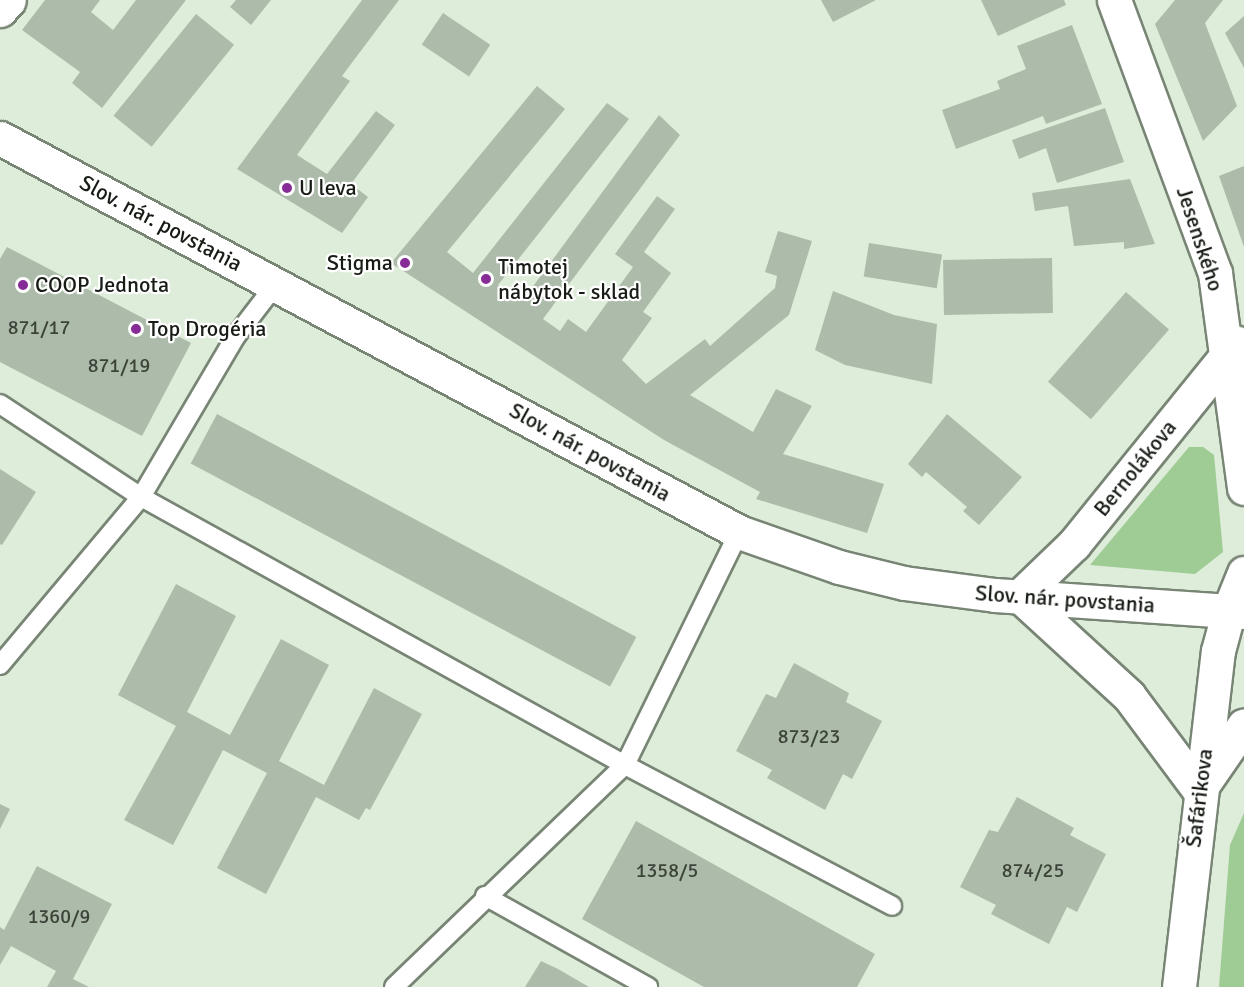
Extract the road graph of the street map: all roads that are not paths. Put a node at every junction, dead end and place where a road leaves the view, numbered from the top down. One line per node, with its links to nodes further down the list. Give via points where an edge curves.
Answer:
1 (9, 0): 3 (main road)
2 (1114, 0): 6 (main road, Jesenského, via 1215,273)
3 (0, 10)
4 (0, 138): 5 (main road, Slov. nár. povstania)
5 (276, 284): 9 (lane, via 236,336); 10 (main road, Slov. nár. povstania)
6 (1236, 343): 8 (main road, Jesenského); 12 (main road, Bernolákova, via 1074,544)
7 (0, 404): 9 (lane)
8 (1244, 489)
9 (141, 497): 14 (lane); 16 (lane)
10 (739, 532): 12 (main road, Slov. nár. povstania, via 839,567 904,583); 16 (lane)
11 (1244, 573): 13 (main road)
12 (1020, 596): 13 (main road, Slov. nár. povstania); 17 (main road, via 1129,696)
13 (1237, 611): 17 (main road, Šafárikova, via 1218,651)
14 (0, 665)
15 (1244, 725): 17 (main road)
16 (625, 765): 18 (lane); 19 (lane)
17 (1199, 790): 22 (main road, Šafárikova)
18 (485, 896): 20 (lane); 21 (lane)
19 (892, 906)
20 (394, 987)
21 (648, 987)
22 (1179, 987)

